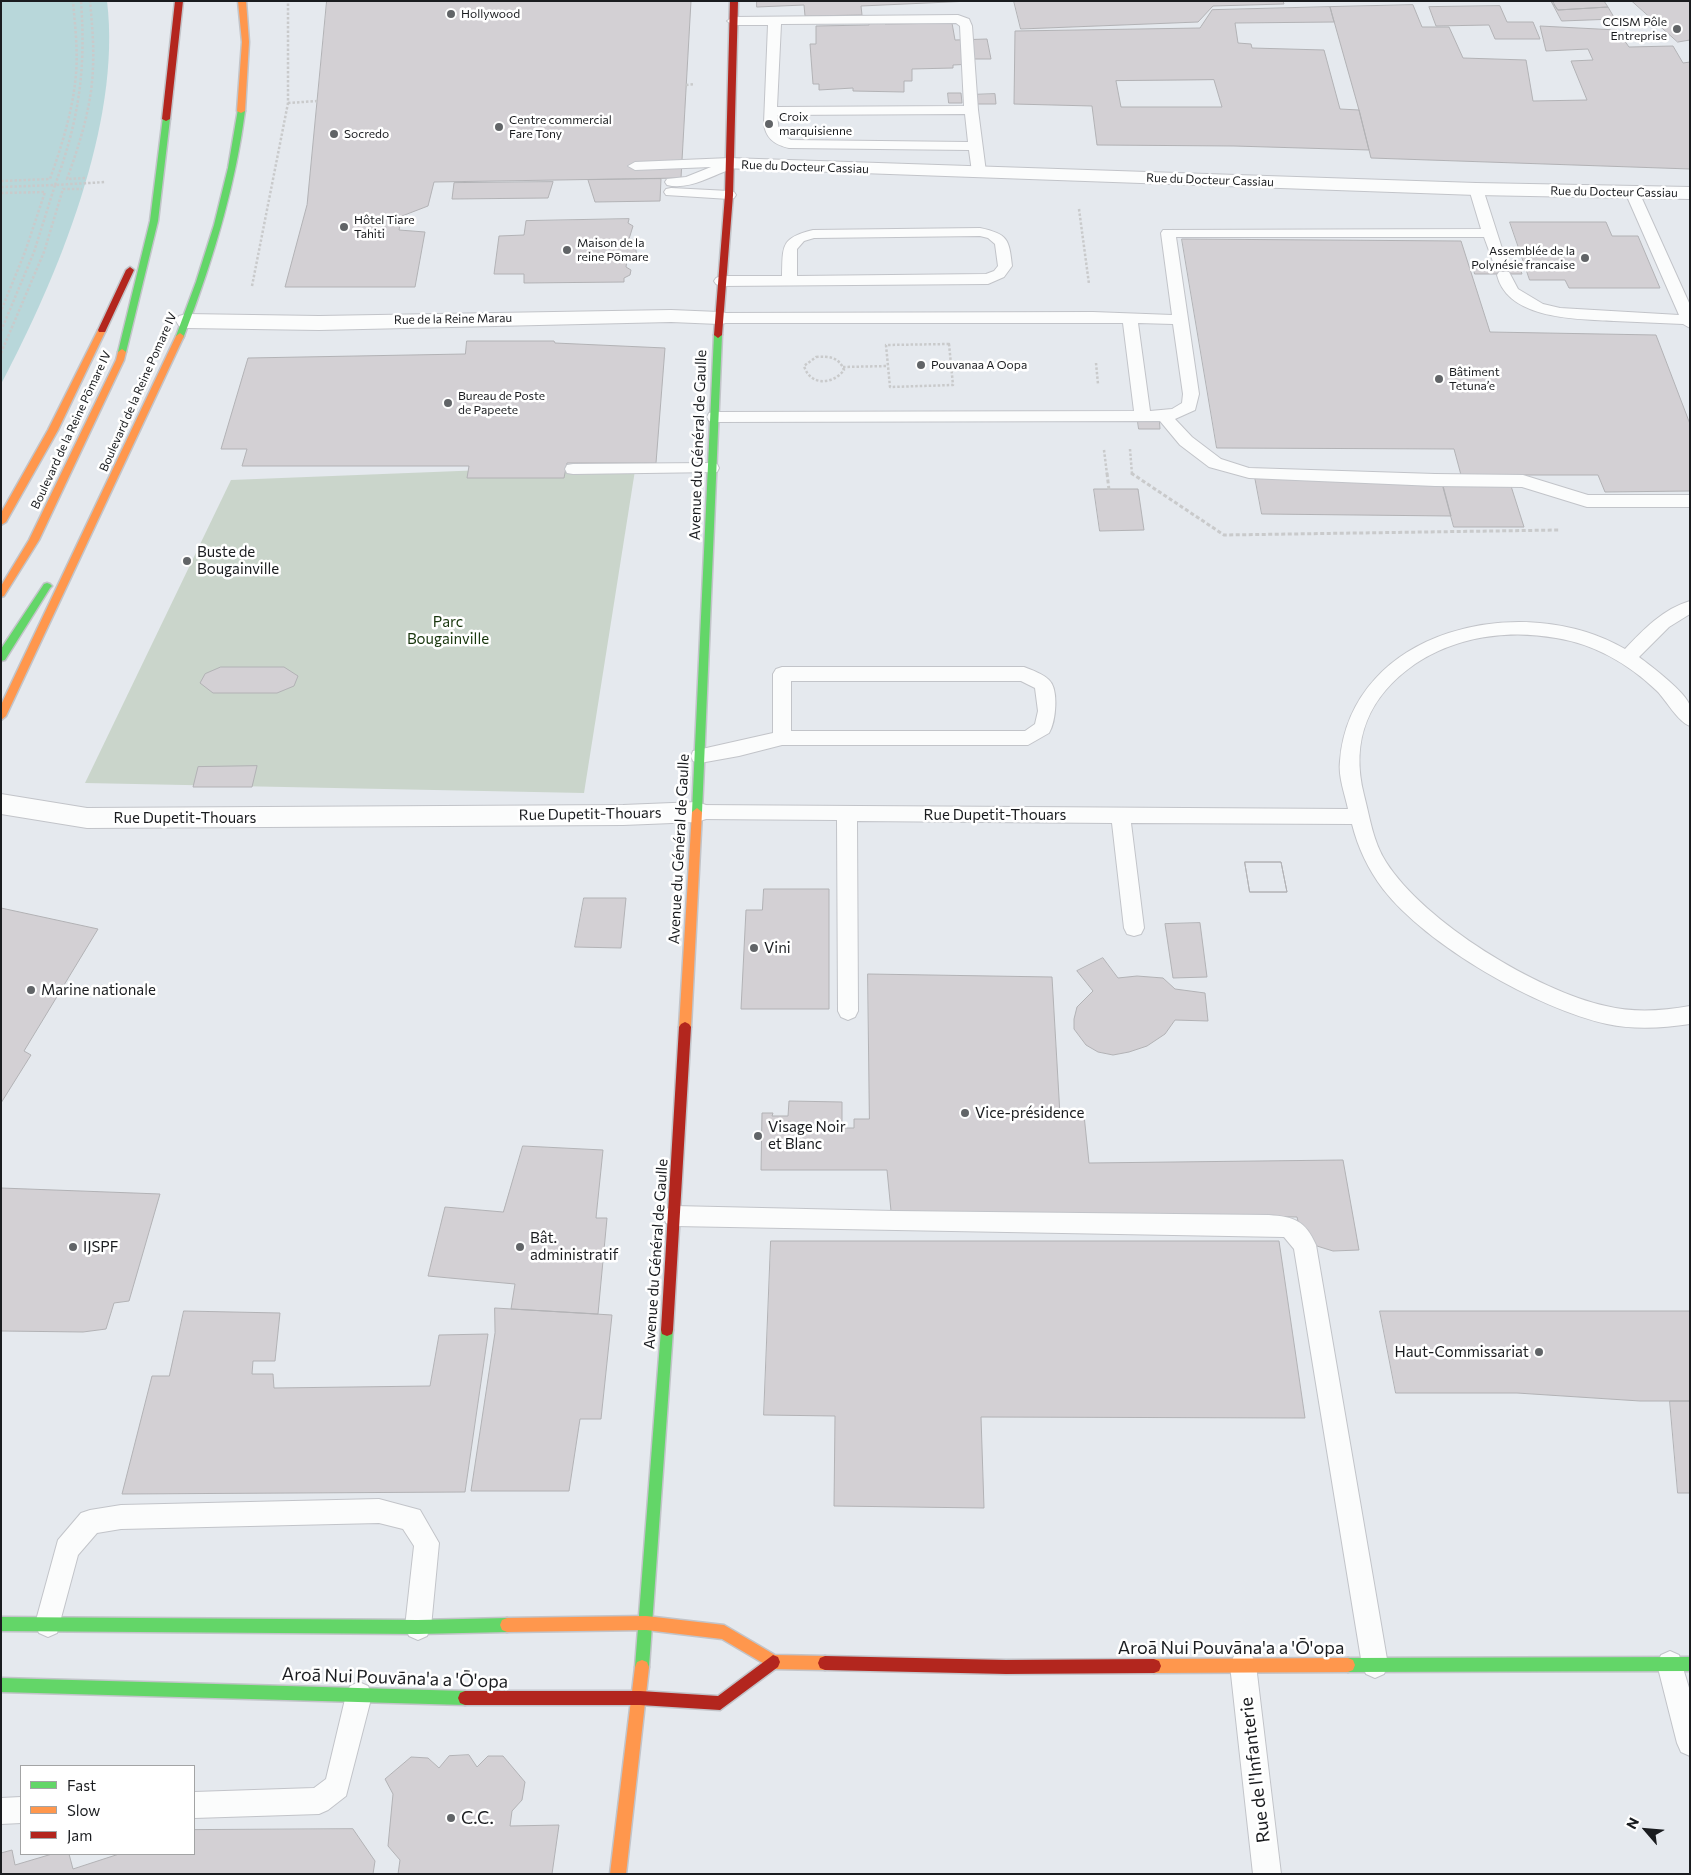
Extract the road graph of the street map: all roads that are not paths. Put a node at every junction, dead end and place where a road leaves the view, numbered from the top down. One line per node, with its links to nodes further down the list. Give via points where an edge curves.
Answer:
1 (179, 1): 16 (main road, Boulevard de la Reine Pōmare IV)
2 (242, 1): 23 (main road, Boulevard de la Reine Pomare IV, via 246,59 235,149 209,250)
3 (734, 1): 4 (main road, Avenue du Général de Gaulle)
4 (733, 27): 5 (lane); 9 (main road, Avenue du Général de Gaulle)
5 (774, 27): 6 (lane, via 958,19 966,26); 7 (lane)
6 (971, 110): 7 (lane); 8 (lane)
7 (770, 111): 8 (lane, via 771,133 777,140 789,144)
8 (977, 146): 11 (lane)
9 (730, 163): 10 (lane); 11 (street, Rue du Docteur Cassiau); 15 (main road, Avenue du Général de Gaulle); 15 (lane, via 672,187)
10 (635, 166)
11 (979, 172): 12 (street, Rue du Docteur Cassiau)
12 (1476, 189): 13 (street, Rue du Docteur Cassiau); 17 (lane)
13 (1632, 192): 14 (street, Rue du Docteur Cassiau); 24 (lane)
14 (1690, 193)
15 (728, 195): 19 (main road, Avenue du Général de Gaulle)
16 (154, 221): 32 (main road, via 72,394); 33 (main road, Boulevard de la Reine Pōmare IV, via 120,360 34,540)
17 (1490, 233): 22 (lane, via 1168,233); 24 (lane, via 1506,283 1513,292 1538,308 1560,313)
18 (789, 280): 18 (lane, via 790,248 799,238 813,234 980,232 993,235 1002,243 1005,266 999,274 988,279); 19 (lane)
19 (721, 281): 20 (main road, Avenue du Général de Gaulle)
20 (719, 318): 21 (lane); 23 (street, Rue de la Reine Marau); 27 (main road, Avenue du Général de Gaulle)
21 (1130, 319): 22 (lane); 25 (lane)
22 (1180, 320): 26 (lane, via 1191,394 1189,406)
23 (186, 321): 30 (main road, Boulevard de la Reine Pomare IV)
24 (1689, 322)
25 (1136, 416): 26 (lane); 27 (lane)
26 (1164, 416): 31 (lane, via 1186,441 1215,463 1249,473 1522,482 1587,501)
27 (715, 417): 28 (main road, Avenue du Général de Gaulle)
28 (711, 468): 29 (lane); 40 (main road, Avenue du Général de Gaulle)
29 (573, 470)
30 (116, 474): 35 (main road); 37 (main road, Boulevard de la Reine Pomare IV)
31 (1690, 501)
32 (1, 522)
33 (1, 594)
34 (1690, 607): 36 (lane, via 1660,624)
35 (1, 657)
36 (1627, 658): 38 (lane, via 1652,675); 45 (lane, via 1571,635 1515,627 1472,632 1414,656 1394,668 1380,682 1356,721 1348,762)
37 (1, 716)
38 (1690, 719)
39 (782, 738): 39 (lane, via 782,674 1024,674 1043,685 1047,711 1043,728 1028,738); 40 (lane)
40 (700, 756): 42 (main road, Avenue du Général de Gaulle)
41 (1, 804): 42 (street, Rue Dupetit-Thouars, via 87,818)
42 (696, 812): 43 (lane, Rue Dupetit-Thouars); 49 (main road, Avenue du Général de Gaulle)
43 (847, 814): 44 (lane, Rue Dupetit-Thouars); 47 (lane)
44 (1121, 816): 45 (lane, Rue Dupetit-Thouars); 46 (lane)
45 (1360, 817): 48 (lane, via 1368,847 1377,864 1407,903 1431,924 1501,971 1558,1002 1582,1010 1635,1020)
46 (1134, 928)
47 (848, 1011)
48 (1690, 1015)
49 (674, 1216): 50 (main road, Avenue du Général de Gaulle); 56 (lane, via 1290,1227 1305,1245)
50 (646, 1623): 53 (main road); 54 (main road, via 724,1632); 60 (main road, Avenue du Général de Gaulle)
51 (1, 1624): 52 (main road)
52 (48, 1624): 53 (main road); 53 (lane, via 67,1549 90,1522 121,1517 379,1511 411,1519 427,1543)
53 (418, 1627)
54 (773, 1662): 57 (main road, Aroā Nui Pouvāna'a a 'Ō'opa, via 1006,1667); 60 (main road, Aroā Nui Pouvāna'a a 'Ō'opa, via 720,1703)
55 (1680, 1664): 56 (main road, Aroā Nui Pouvāna'a a 'Ō'opa); 61 (lane)
56 (1374, 1665): 57 (main road, Aroā Nui Pouvāna'a a 'Ō'opa)
57 (1243, 1666): 66 (lane, Rue de l'Infanterie)
58 (1, 1685): 59 (main road, Aroā Nui Pouvāna'a a 'Ō'opa)
59 (360, 1695): 60 (main road, Aroā Nui Pouvāna'a a 'Ō'opa); 62 (lane, via 337,1787 319,1801)
60 (640, 1698): 65 (main road, Avenue du Général de Gaulle)
61 (1690, 1743)
62 (195, 1805)
63 (20, 1810): 64 (lane)
64 (1, 1811)
65 (618, 1874)
66 (1267, 1874)

